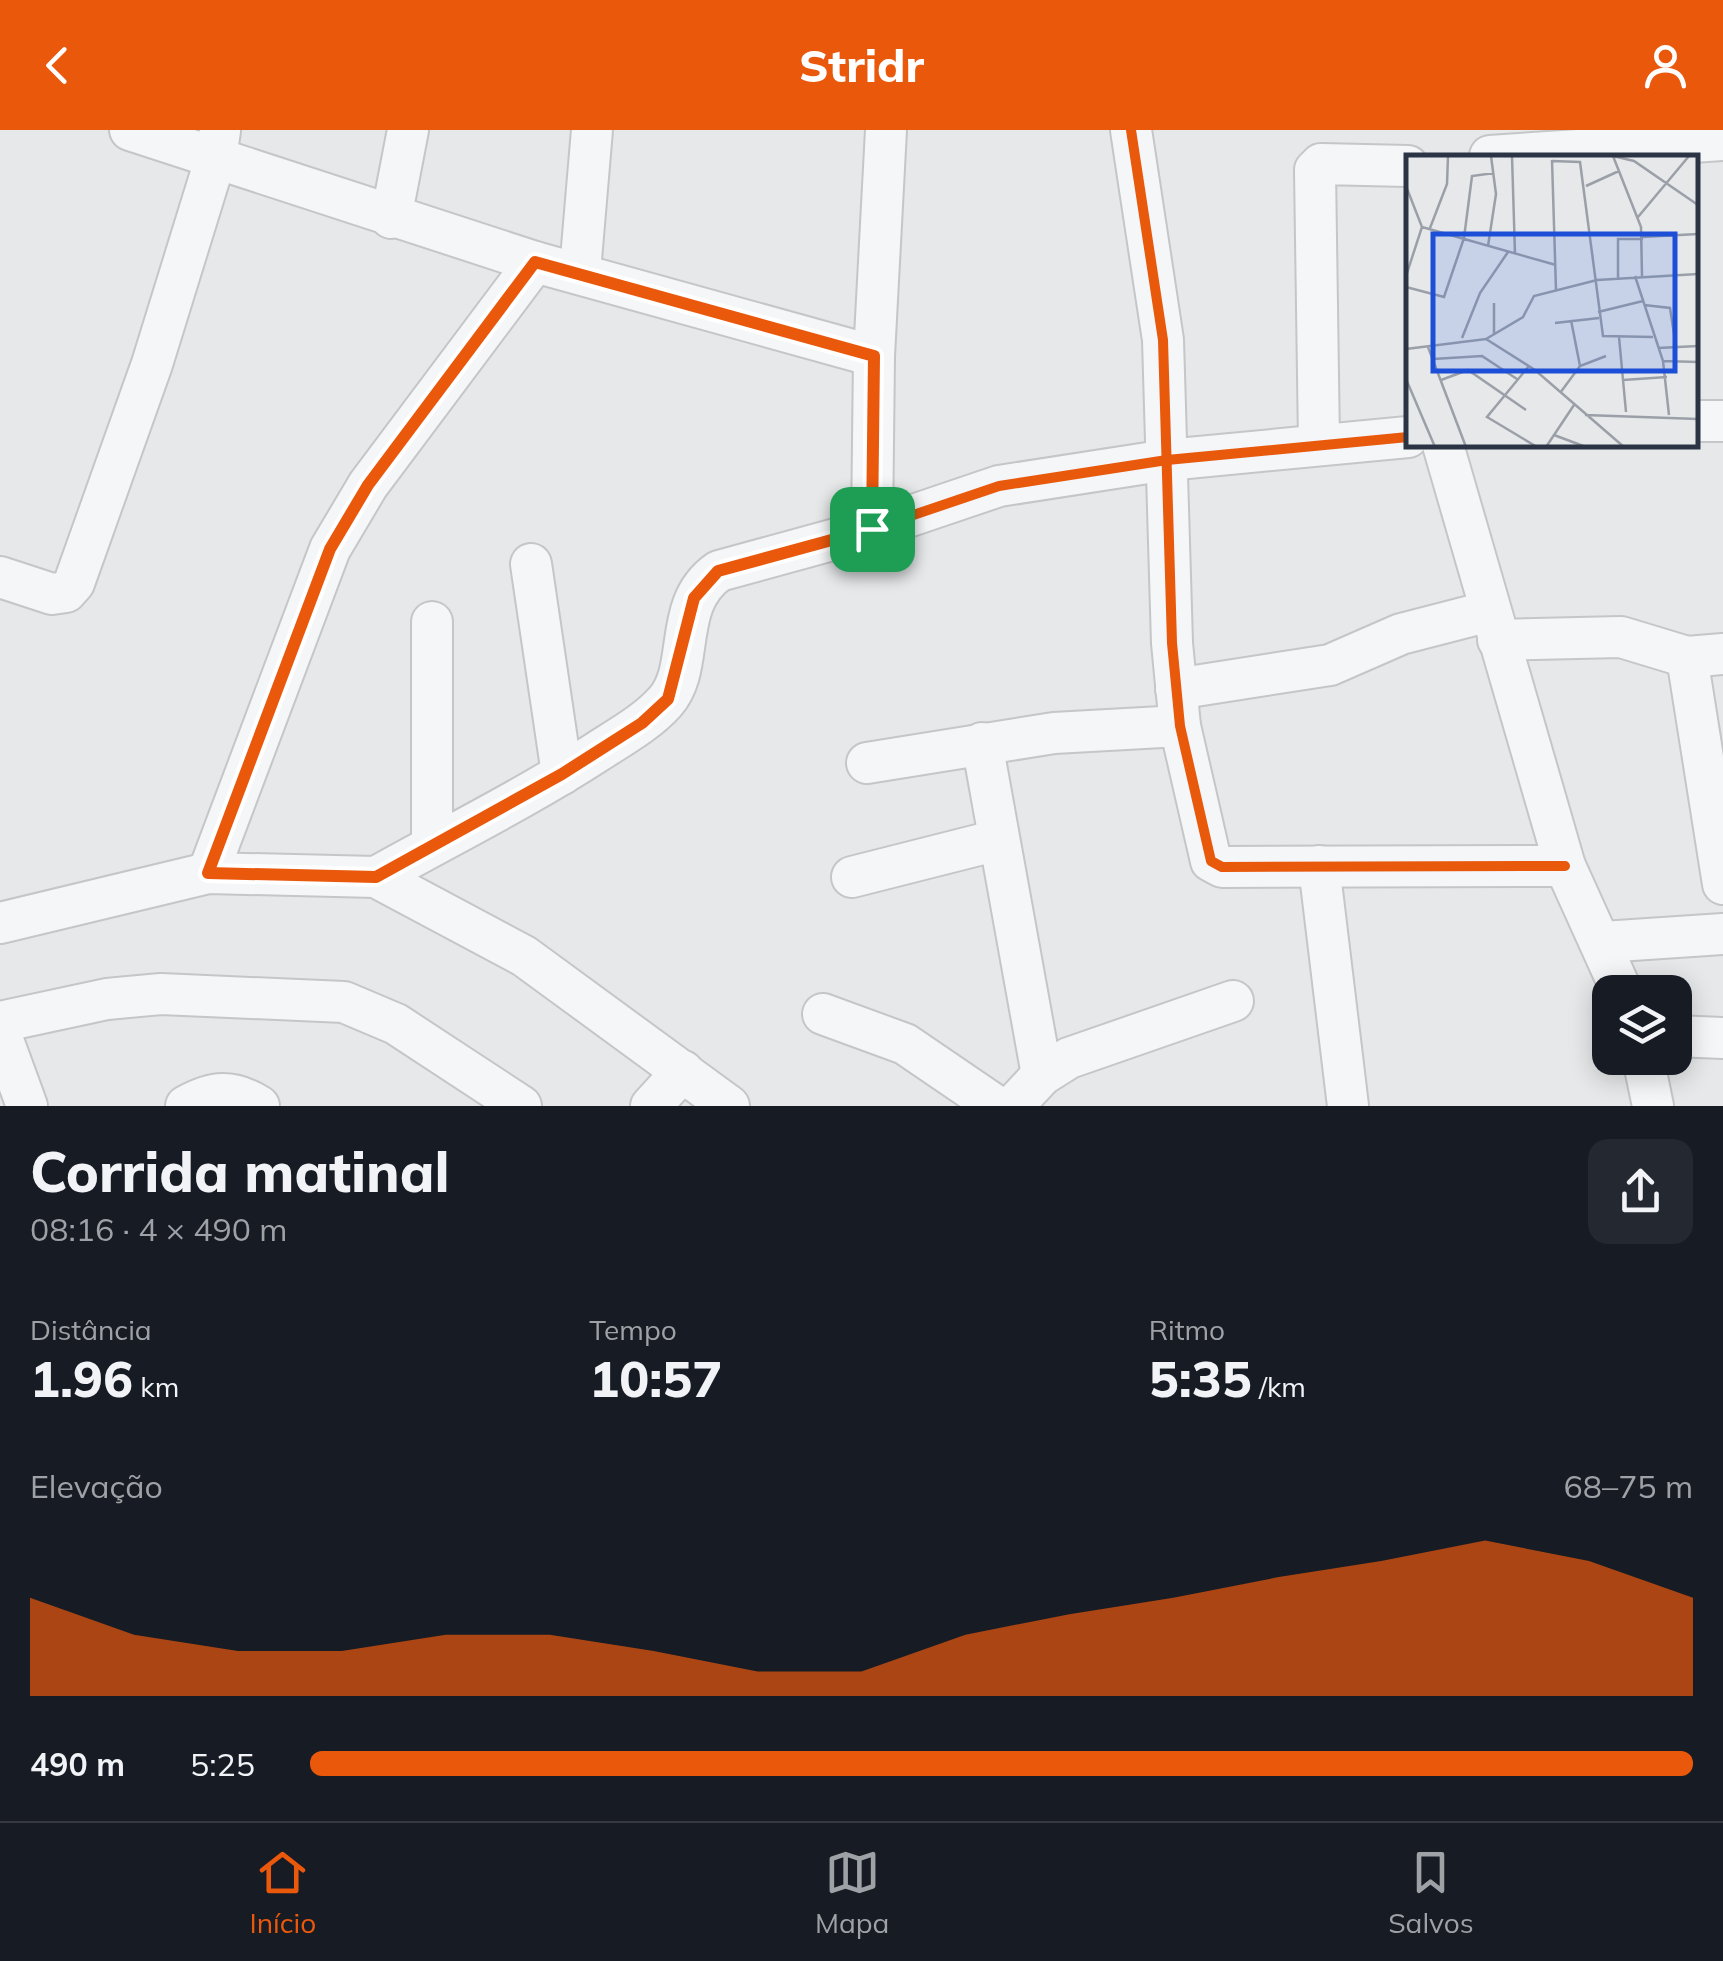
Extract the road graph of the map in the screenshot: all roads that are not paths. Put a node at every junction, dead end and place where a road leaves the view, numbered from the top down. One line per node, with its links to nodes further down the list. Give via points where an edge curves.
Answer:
1 (130, 130): 8 (street)
2 (408, 130): 12 (street)
3 (592, 130): 14 (street)
4 (886, 130): 15 (street)
5 (1130, 130): 21 (street, via 1163,340)
6 (1488, 130): 9 (street)
7 (1723, 140): 10 (street)
8 (218, 144): 12 (street); 24 (street, via 152,364 74,583 52,594)
9 (1490, 155)
10 (1517, 155)
11 (1406, 166): 19 (street, via 1322,164 1315,170)
12 (390, 218): 13 (street)
13 (535, 262): 14 (street); 36 (street, via 368,485 330,549)
14 (580, 271): 15 (street)
15 (874, 356): 22 (street)
16 (1723, 420): 17 (street)
17 (1698, 421)
18 (1406, 436): 19 (street)
19 (1319, 443): 21 (street)
20 (1444, 448): 26 (street)
21 (1168, 460): 22 (street, via 999,486); 28 (street)
22 (872, 529): 31 (street, via 718,571 705,581 694,598 668,699)
23 (531, 564): 31 (street)
24 (0, 577)
25 (432, 622): 33 (street)
26 (1494, 625): 27 (street, via 1622,637); 28 (street, via 1401,634 1330,665); 35 (street)
27 (1705, 655): 39 (street)
28 (1178, 708): 29 (street); 34 (street, via 1211,861 1222,868)
29 (982, 742): 30 (street); 32 (street)
30 (866, 763)
31 (562, 774): 33 (street)
32 (998, 840): 38 (street); 51 (street)
33 (432, 845): 37 (street)
34 (1319, 866): 35 (street); 61 (street)
35 (1565, 866): 42 (street)
36 (208, 873): 37 (street); 40 (street)
37 (376, 877): 50 (street, via 524,956)
38 (852, 877)
39 (1723, 884)
40 (0, 923)
41 (1723, 934): 42 (street)
42 (1603, 942): 43 (street)
43 (1616, 975)
44 (1232, 1001): 51 (street, via 1070,1058)
45 (824, 1014): 59 (street, via 906,1044)
46 (0, 1022): 56 (street, via 160,994 344,1002 396,1024)
47 (0, 1032): 53 (street)
48 (1692, 1037): 49 (street)
49 (1723, 1038)
50 (683, 1072): 57 (street); 58 (street)
51 (1042, 1075): 60 (street)
52 (1647, 1075): 62 (street)
53 (28, 1106)
54 (186, 1106): 55 (street, via 230,1092)
55 (259, 1106)
56 (521, 1106)
57 (651, 1106)
58 (729, 1106)
59 (996, 1106)
60 (1013, 1106)
61 (1348, 1106)
62 (1653, 1106)

